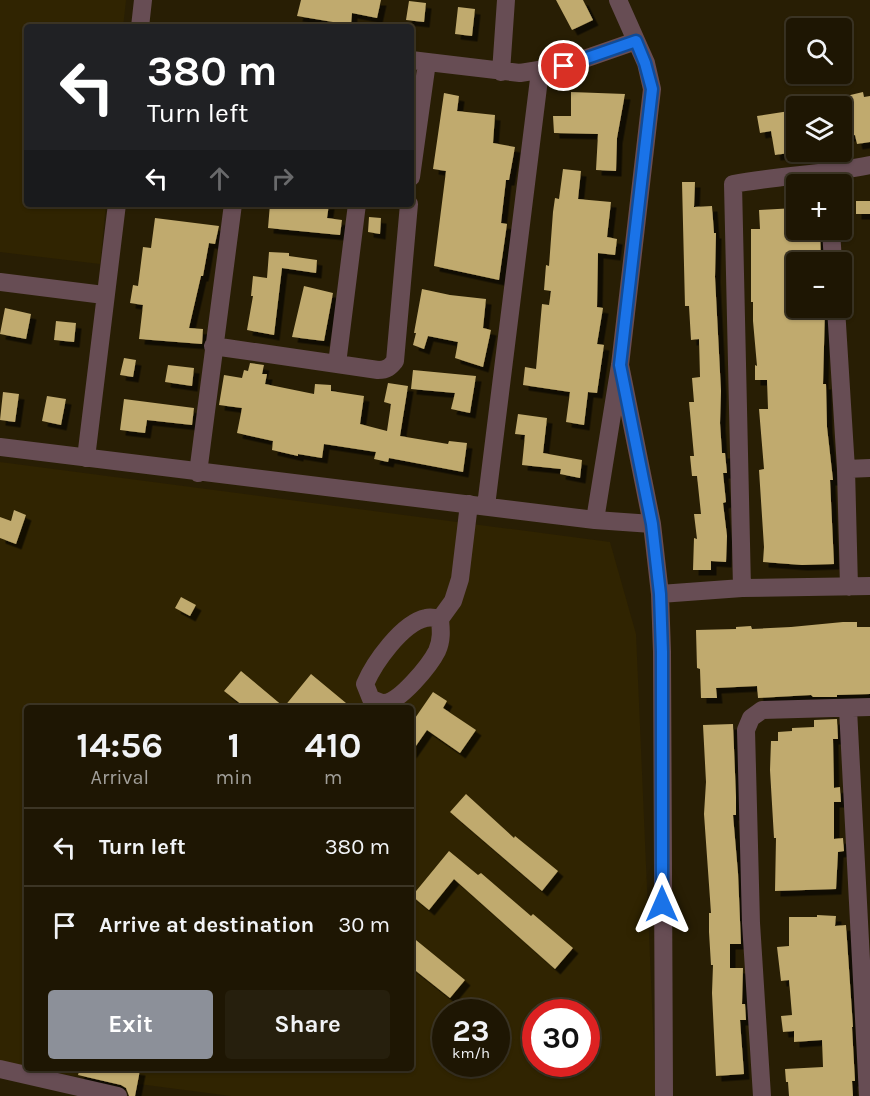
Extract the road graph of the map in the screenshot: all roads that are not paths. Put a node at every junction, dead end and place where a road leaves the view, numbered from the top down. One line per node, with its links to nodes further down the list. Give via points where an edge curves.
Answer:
1 (143, 0): 4 (street)
2 (506, 0): 8 (street)
3 (618, 0): 5 (street)
4 (145, 24)
5 (636, 41): 7 (street); 22 (street, via 652,89)
6 (419, 61): 8 (street); 9 (street)
7 (540, 71): 8 (street); 28 (street)
8 (501, 72)
9 (414, 133)
10 (870, 165): 11 (street)
11 (843, 174)
12 (786, 176): 33 (street, via 733,184)
13 (117, 207): 18 (street)
14 (233, 207): 20 (street)
15 (357, 207): 21 (street)
16 (409, 207): 21 (street, via 395,361 385,370)
17 (0, 282): 18 (street)
18 (104, 295): 24 (street)
19 (837, 318): 26 (street)
20 (213, 346): 21 (street); 27 (street)
21 (337, 364)
22 (620, 365): 29 (street); 30 (street)
23 (0, 447): 24 (street)
24 (86, 458): 27 (street)
25 (870, 468): 26 (street)
26 (846, 469): 32 (street)
27 (198, 473): 28 (street)
28 (477, 505): 29 (street); 35 (street, via 453,601)
29 (595, 520): 30 (street)
30 (652, 524): 34 (street)
31 (870, 586): 32 (street)
32 (849, 587): 33 (street)
33 (742, 588): 34 (street)
34 (660, 594): 41 (street)
35 (440, 619): 35 (street, via 442,634 436,651 420,674 399,696 385,703 371,699 364,684 389,646 412,624 426,618)
36 (870, 707): 37 (street)
37 (848, 709): 38 (street); 42 (street, via 762,710 751,718 746,730 751,923)
38 (867, 986): 43 (street)
39 (0, 1069): 40 (street)
40 (118, 1096)
41 (664, 1096)
42 (762, 1096)
43 (868, 1096)

